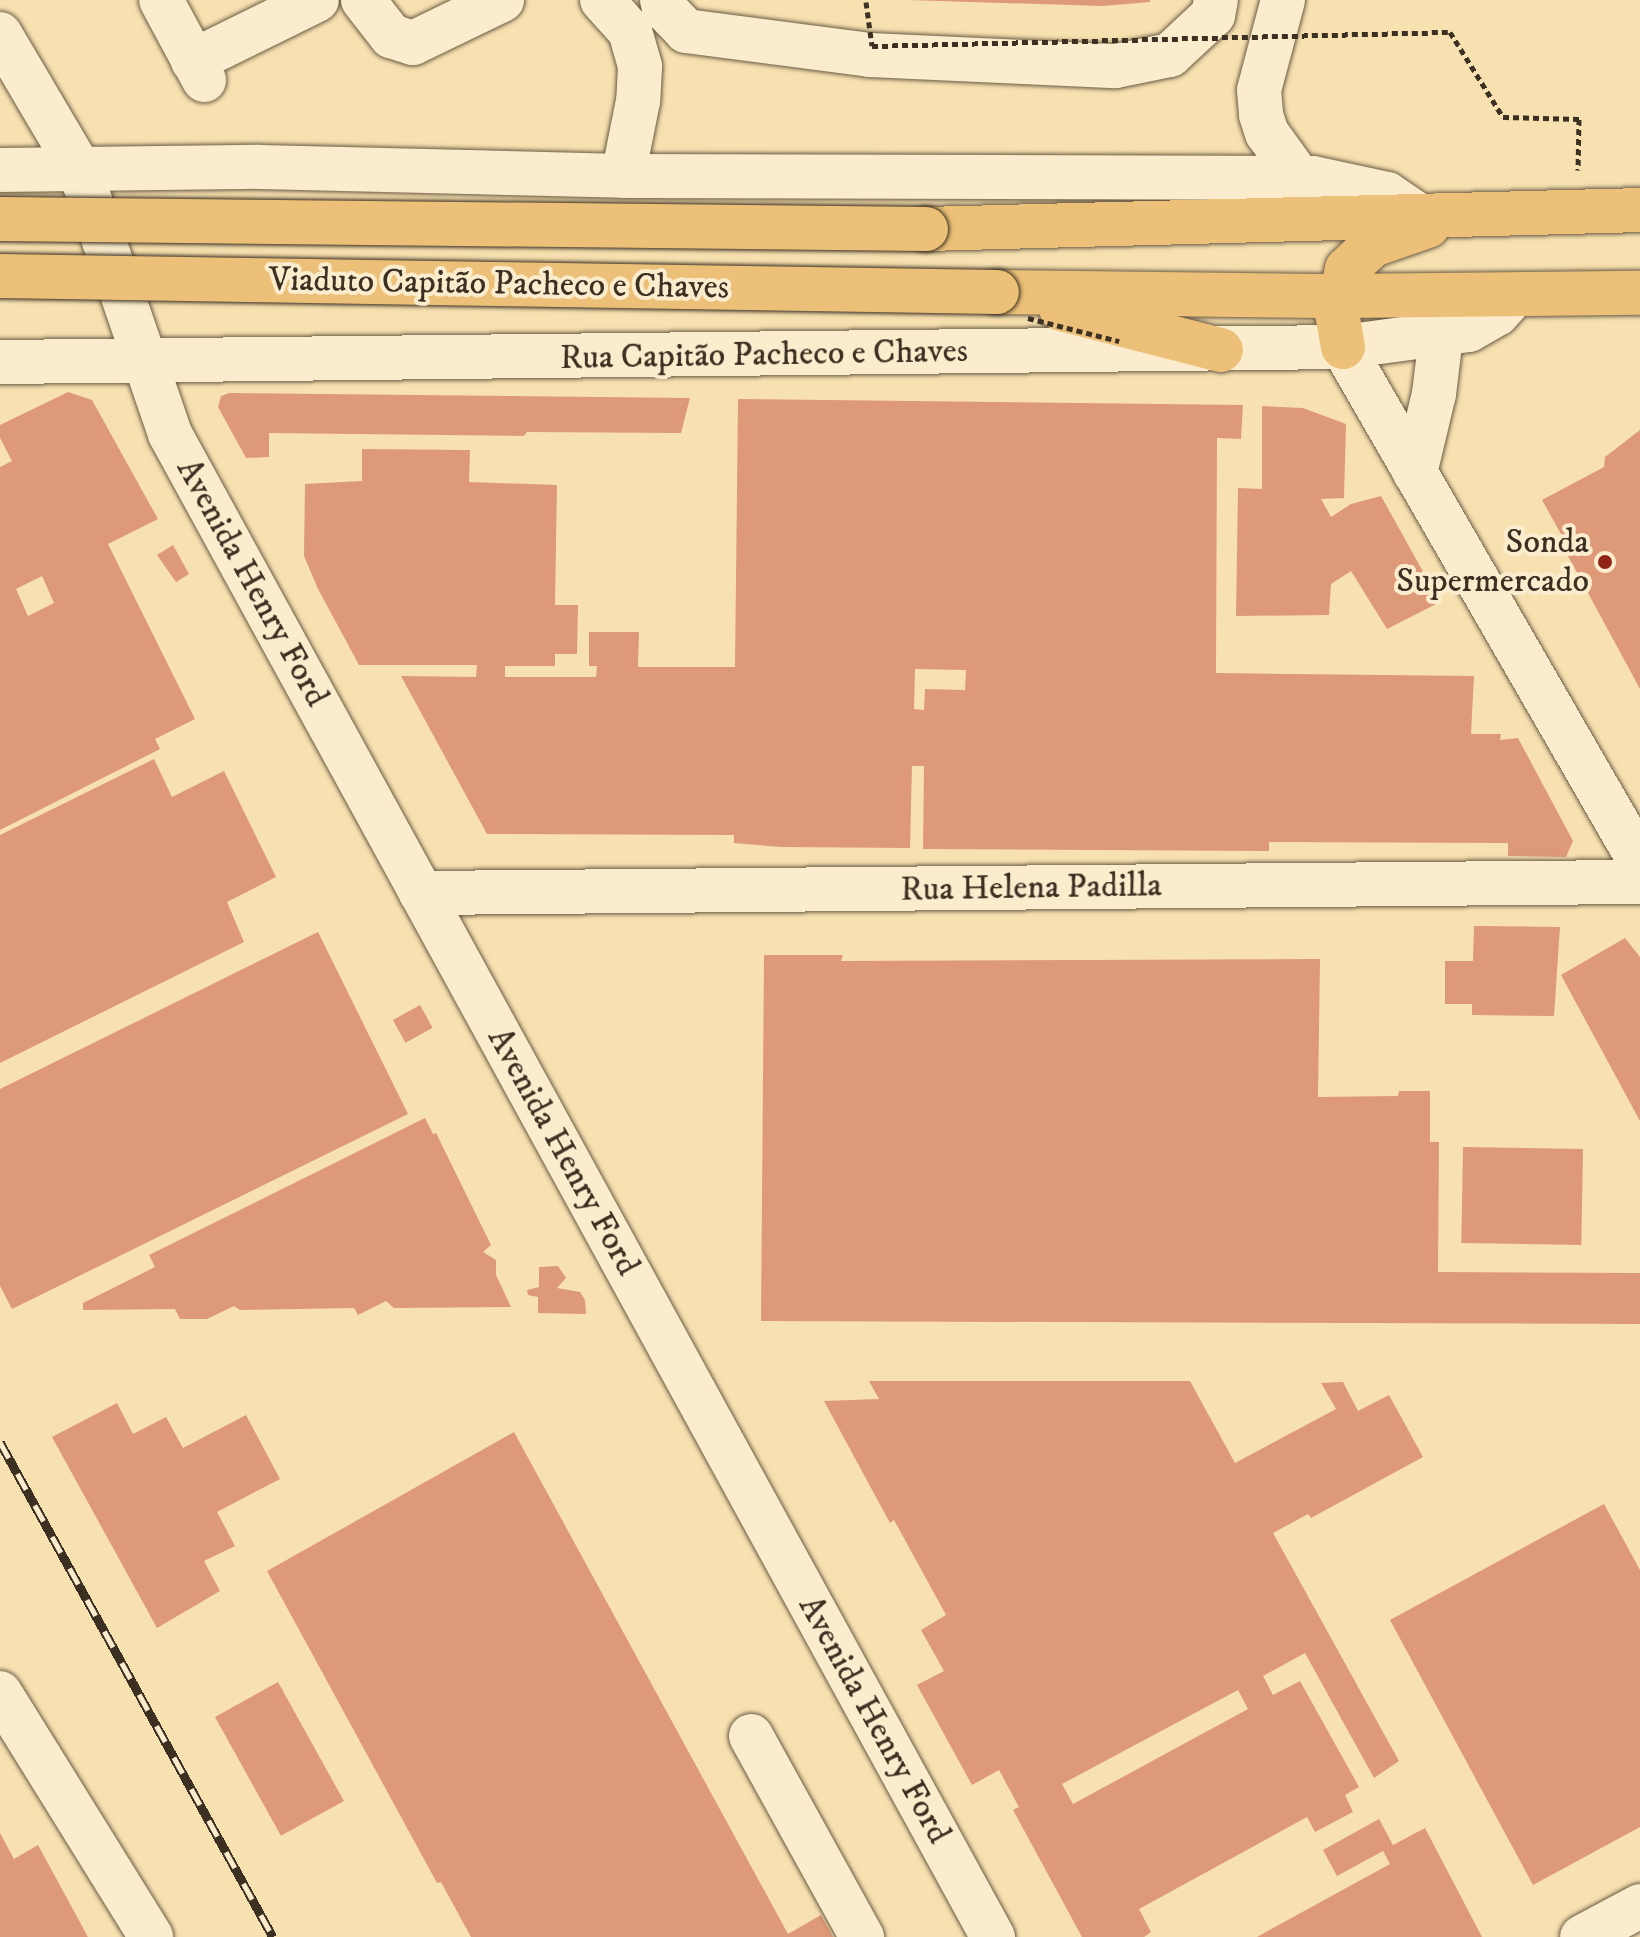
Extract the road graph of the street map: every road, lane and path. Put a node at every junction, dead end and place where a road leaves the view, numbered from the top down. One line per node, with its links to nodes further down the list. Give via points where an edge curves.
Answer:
1 (161, 0): 9 (street, via 198,70)
2 (363, 0): 3 (street, via 391,36 406,43 424,40)
3 (502, 0)
4 (602, 0): 13 (street, via 630,31 640,67)
5 (662, 0): 6 (street, via 686,31 870,55 1116,66 1170,55 1213,15)
6 (1216, 0)
7 (1283, 0): 14 (street, via 1259,90 1261,115 1267,133)
8 (866, 2): 16 (path, bridge, via 872,46 1450,32 1503,117 1579,119)
9 (297, 4)
10 (0, 34): 11 (street)
11 (79, 168): 12 (street); 13 (street); 29 (street, Avenida Henry Ford)
12 (0, 170)
13 (623, 176): 14 (street)
14 (1300, 179): 17 (street, via 1387,194)
15 (1640, 210): 16 (main road)
16 (1577, 212): 18 (main road)
17 (1417, 214): 18 (main road); 19 (main road, Viaduto Capitão Pacheco e Chaves, bridge, via 926,229)
18 (1469, 214): 24 (main road, via 1373,245 1347,269)
19 (0, 219)
20 (0, 276): 21 (main road, Viaduto Capitão Pacheco e Chaves, bridge)
21 (999, 291): 24 (main road); 27 (main road)
22 (1640, 293): 23 (main road)
23 (1514, 295): 24 (main road); 25 (street, Rua Capitão Pacheco e Chaves, via 1484,324)
24 (1339, 296): 26 (main road)
25 (1441, 336): 26 (street, Rua Capitão Pacheco e Chaves); 30 (street)
26 (1343, 347): 27 (street, Rua Capitão Pacheco e Chaves); 30 (street)
27 (1221, 350): 29 (street, Rua Capitão Pacheco e Chaves)
28 (0, 362): 29 (street, Rua Capitão Pacheco e Chaves)
29 (143, 362): 33 (street, Avenida Henry Ford, via 170,434)
30 (1415, 473): 31 (street)
31 (1640, 862)
32 (1640, 882): 33 (street, Rua Helena Padilla)
33 (421, 893): 39 (street, Avenida Henry Ford)
34 (0, 1693): 37 (street)
35 (751, 1736): 38 (street)
36 (1640, 1906): 40 (street)
37 (151, 1937)
38 (862, 1937)
39 (993, 1937)
40 (1582, 1937)

